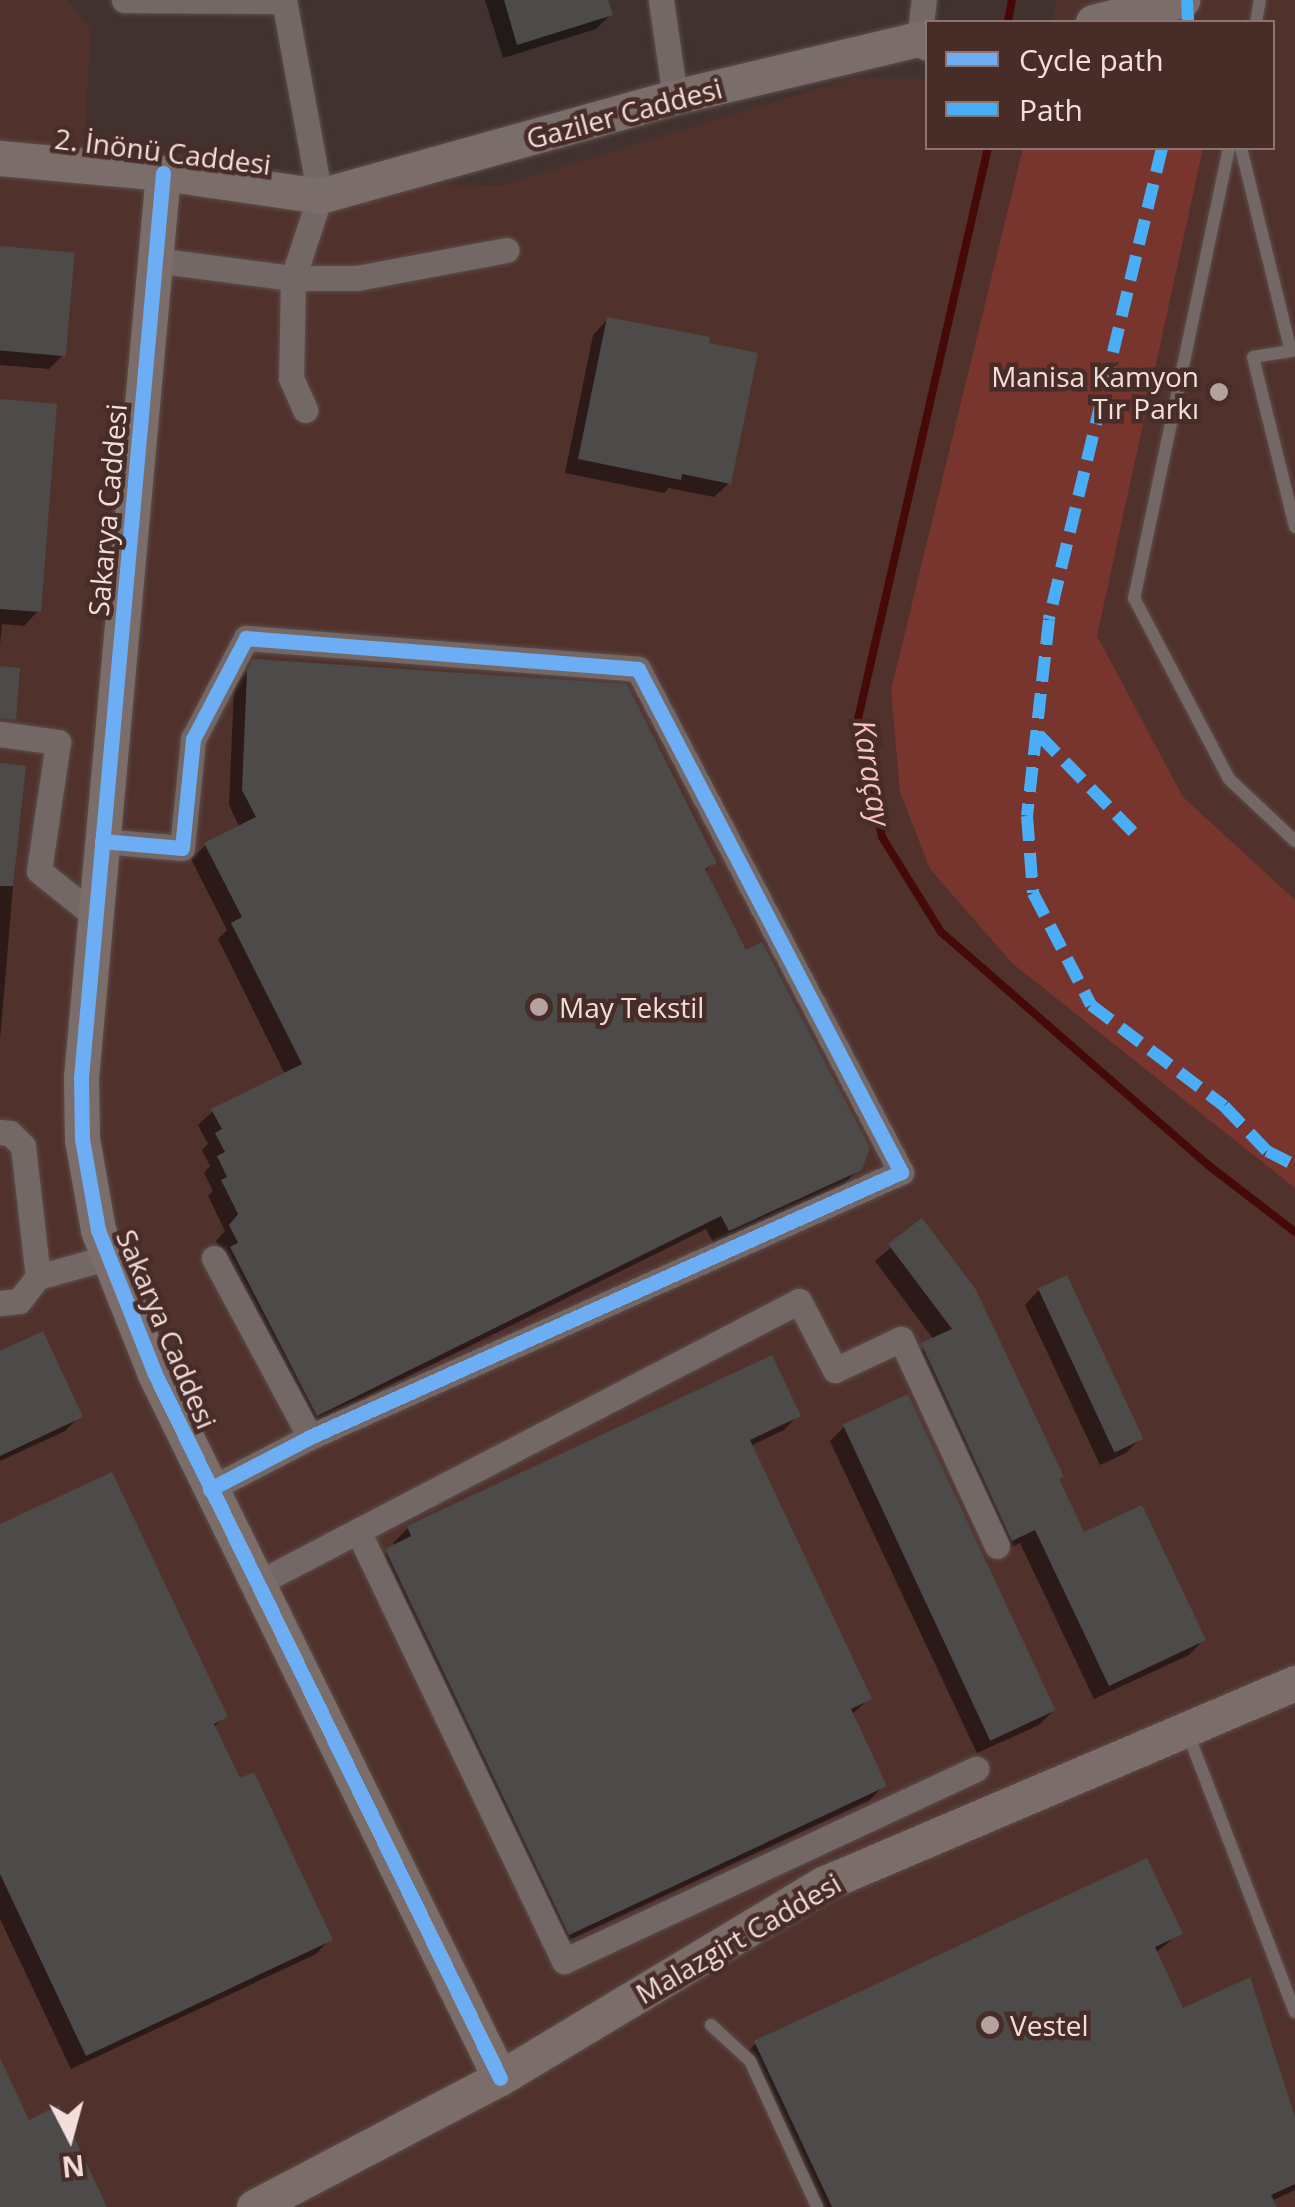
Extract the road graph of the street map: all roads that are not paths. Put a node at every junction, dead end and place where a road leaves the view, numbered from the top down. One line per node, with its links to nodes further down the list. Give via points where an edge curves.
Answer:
1 (124, 0): 2 (street)
2 (284, 0): 13 (street)
3 (661, 0): 8 (street)
4 (924, 0): 7 (street)
5 (1182, 0): 6 (street)
6 (1101, 20)
7 (923, 41): 8 (street, Gaziler Caddesi)
8 (675, 97): 13 (street, Gaziler Caddesi)
9 (1229, 150): 22 (lane, via 1134,598 1229,779)
10 (1242, 150): 17 (lane)
11 (0, 158): 12 (street, 2. İnönü Caddesi)
12 (163, 173): 13 (street, 2. İnönü Caddesi); 15 (street, Sakarya Caddesi)
13 (320, 196): 16 (street)
14 (506, 250): 16 (street, via 357,278)
15 (154, 260): 16 (street); 21 (street, Sakarya Caddesi)
16 (293, 278): 18 (street, via 290,378)
17 (1293, 350): 19 (lane, via 1253,358)
18 (305, 410)
19 (1295, 528)
20 (0, 734): 23 (street, via 58,742 39,872)
21 (102, 841): 23 (street, Sakarya Caddesi); 29 (street, via 182,848 193,739 246,638 638,669 901,1172)
22 (1295, 842)
23 (95, 916): 25 (street, Sakarya Caddesi, via 82,1139)
24 (0, 1132): 27 (street, via 23,1146)
25 (108, 1257): 27 (street); 30 (street, Sakarya Caddesi)
26 (214, 1258): 29 (street)
27 (38, 1277): 28 (street, via 19,1300)
28 (0, 1303)
29 (310, 1437): 30 (street)
30 (210, 1488): 33 (street, Sakarya Caddesi)
31 (358, 1531): 32 (street, via 799,1301 835,1370 900,1339); 33 (street); 36 (street, via 564,1961)
32 (997, 1546)
33 (256, 1584): 39 (street, Sakarya Caddesi)
34 (1295, 1683): 35 (street, Malazgirt Caddesi)
35 (1187, 1731): 37 (lane); 39 (street, Malazgirt Caddesi, via 823,1884)
36 (976, 1769)
37 (1295, 2012)
38 (712, 2025): 41 (lane, via 750,2061)
39 (500, 2078): 40 (street, Malazgirt Caddesi)
40 (254, 2207)
41 (818, 2207)

